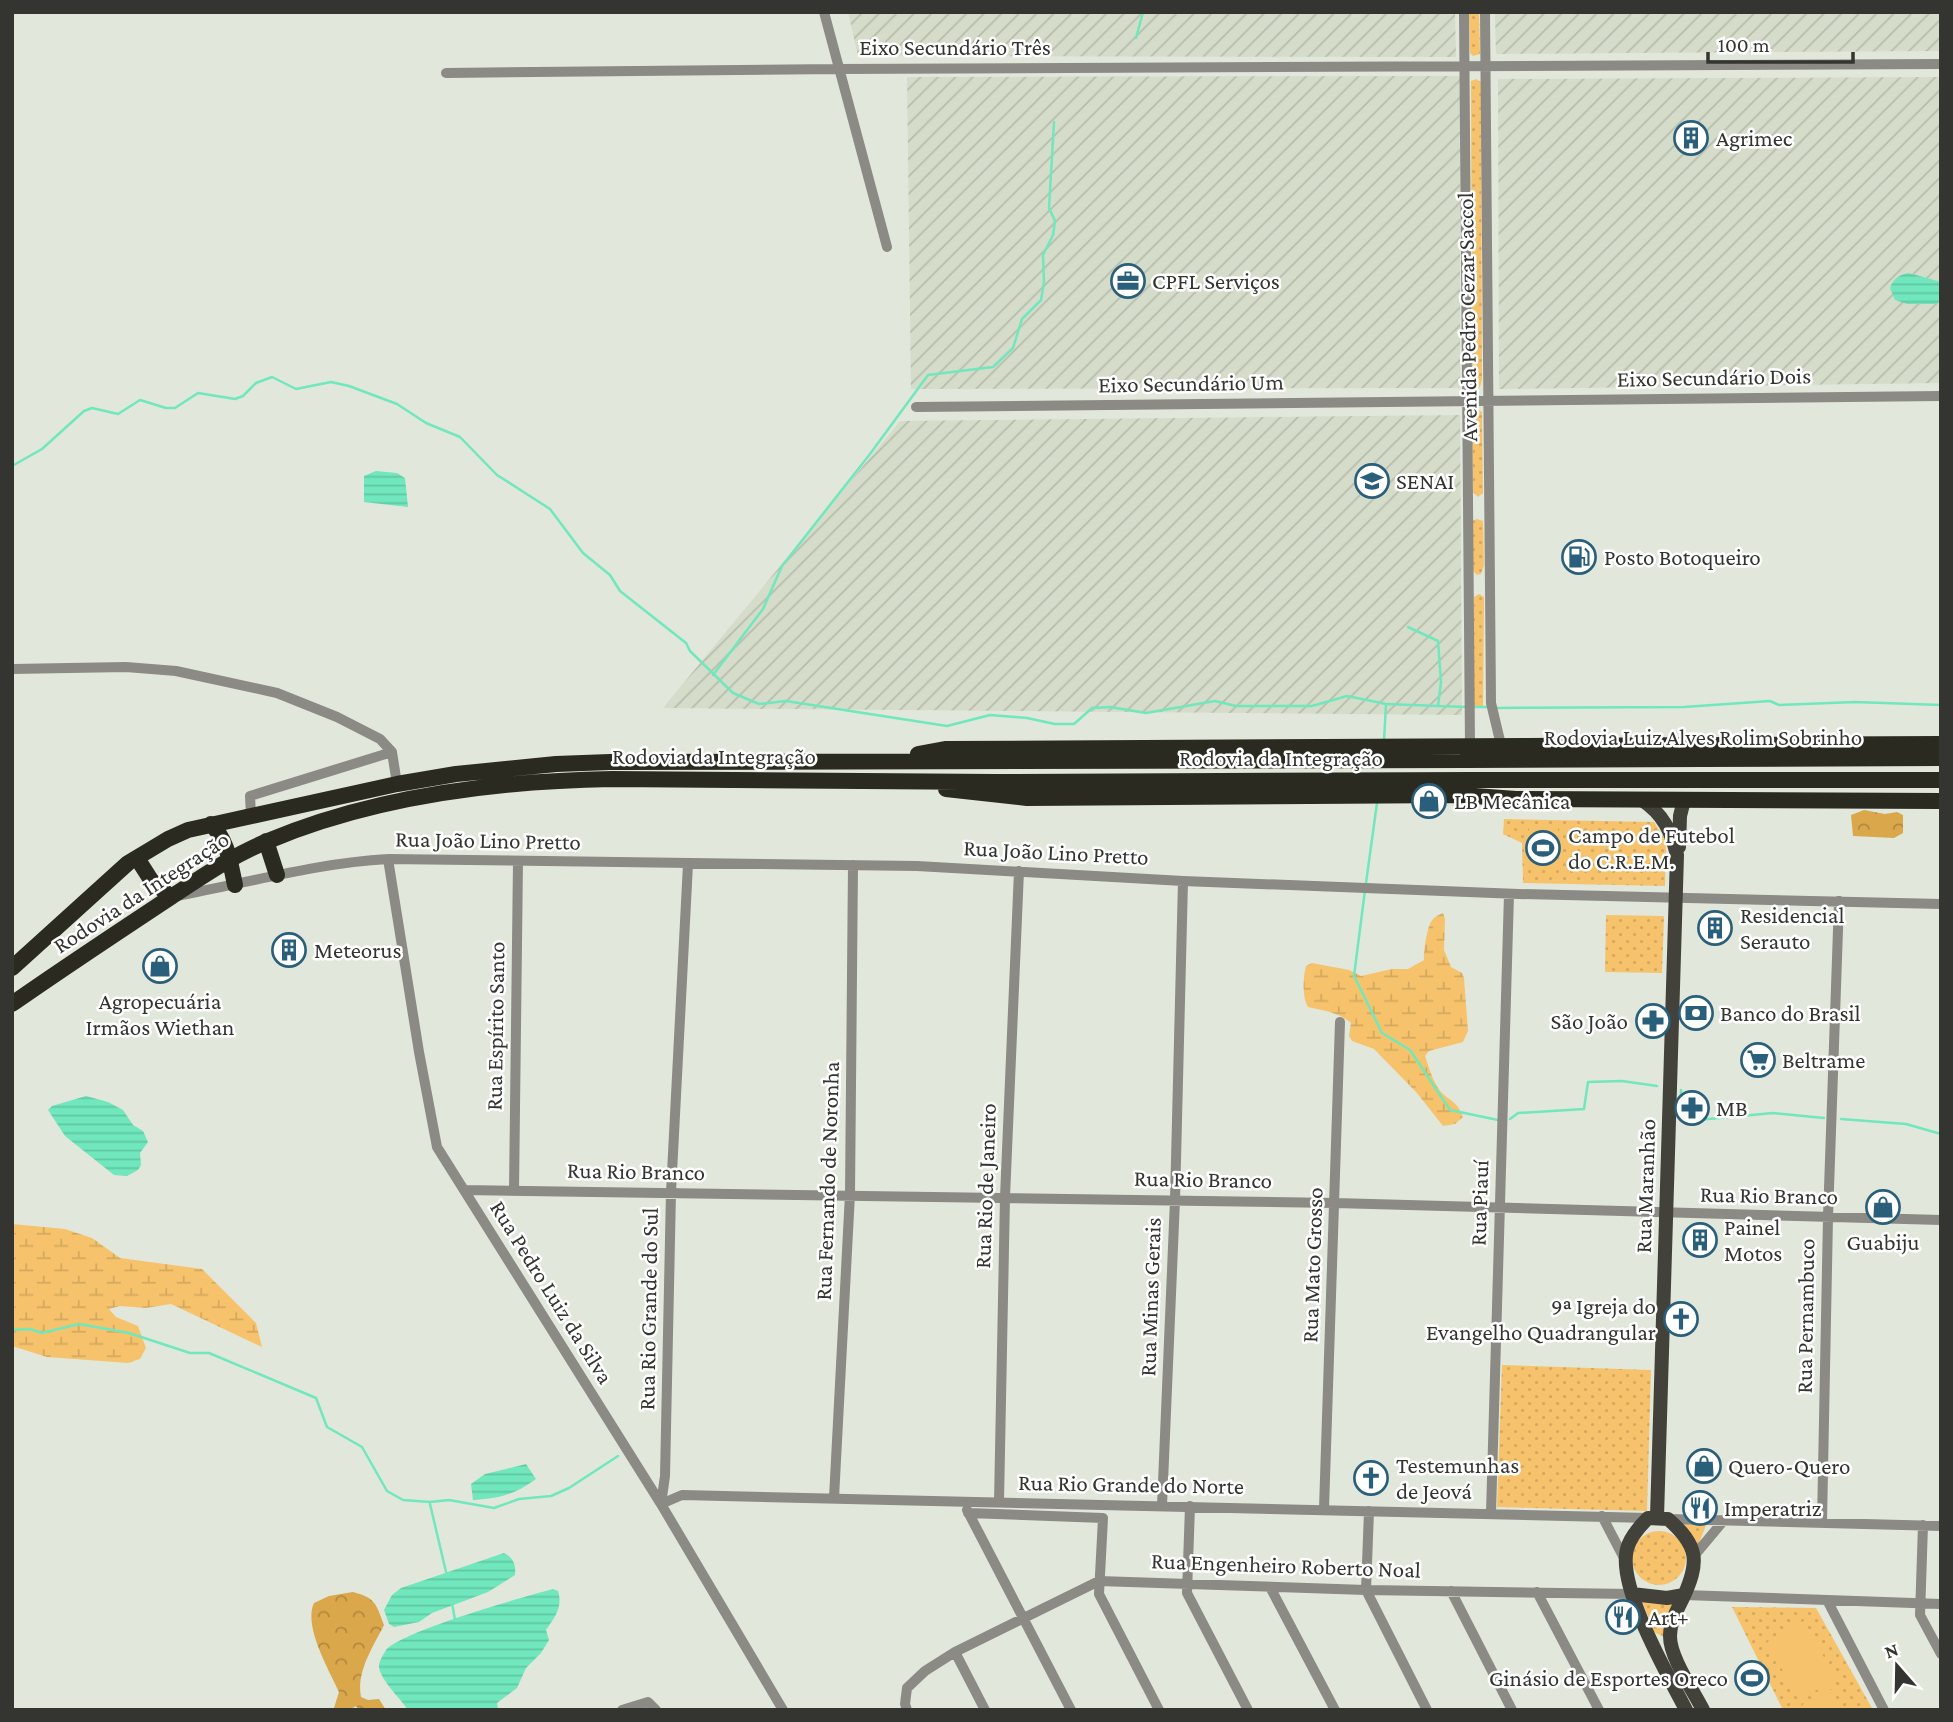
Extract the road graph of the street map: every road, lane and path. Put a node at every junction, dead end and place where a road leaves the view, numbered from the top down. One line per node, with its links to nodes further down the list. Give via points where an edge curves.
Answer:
1 (824, 12): 7 (street)
2 (1464, 12): 5 (street, Avenida Pedro Cezar Saccol)
3 (1485, 12): 6 (street, Avenida Pedro Cezar Saccol)
4 (1941, 64): 6 (street, Eixo Secundário Três)
5 (1464, 67): 6 (street, Eixo Secundário Três); 7 (street, Eixo Secundário Três); 11 (street, Avenida Pedro Cezar Saccol)
6 (1485, 67): 12 (street, Avenida Pedro Cezar Saccol)
7 (838, 69): 8 (street, Eixo Secundário Três); 9 (street)
8 (446, 74)
9 (887, 247)
10 (1941, 396): 12 (street, Eixo Secundário Dois)
11 (1467, 401): 12 (street, Eixo Secundário Dois); 13 (street, Eixo Secundário Um); 19 (street, Avenida Pedro Cezar Saccol)
12 (1489, 401): 17 (street, Avenida Pedro Cezar Saccol, via 1491,703)
13 (916, 407)
14 (12, 669): 18 (street, via 126,667 234,682 337,717 380,739)
15 (1685, 744): 16 (highway); 17 (highway); 27 (highway)
16 (1941, 744)
17 (1501, 746): 19 (highway)
18 (392, 751): 24 (street); 29 (street, via 250,796)
19 (1468, 753): 20 (highway, Rodovia Luiz Alves Rolim Sobrinho, bridge, via 1702,760); 24 (highway, Rodovia da Integração, via 556,764); 25 (highway)
20 (1941, 758)
21 (884, 779): 22 (highway, Rodovia da Integração); 25 (highway, via 1027,798); 31 (highway, Rodovia da Integração, via 586,779 510,785 328,818)
22 (1471, 780): 23 (highway, Rodovia Luiz Alves Rolim Sobrinho, bridge)
23 (1941, 780)
24 (397, 783): 29 (highway, Rodovia da Integração)
25 (1479, 797): 26 (highway)
26 (1642, 800): 27 (highway); 32 (main road, Rua Maranhão, via 1667,824)
27 (1684, 800): 28 (highway); 32 (main road, Rua Maranhão)
28 (1941, 801)
29 (251, 815): 30 (highway, Rodovia da Integração)
30 (212, 824): 33 (highway, Rodovia da Integração, via 168,839); 35 (highway, via 224,840)
31 (266, 841): 35 (highway, Rodovia da Integração); 40 (highway)
32 (1676, 855): 45 (main road, Rua Maranhão)
33 (137, 858): 44 (highway, via 151,880); 48 (highway, Rodovia da Integração)
34 (388, 859): 36 (street, Rua João Lino Pretto); 40 (street, Rua João Lino Pretto); 51 (street, Rua Pedro Luiz da Silva, via 437,1147)
35 (230, 860): 42 (highway); 44 (highway, Rodovia da Integração)
36 (518, 861): 37 (street, Rua João Lino Pretto); 52 (street, Rua Espírito Santo)
37 (688, 864): 38 (street, Rua João Lino Pretto); 53 (street, Rua Rio Grande do Sul)
38 (853, 865): 39 (street, Rua João Lino Pretto); 54 (street, Rua Fernando de Noronha)
39 (1019, 872): 41 (street, Rua João Lino Pretto); 55 (street, Rua Rio de Janeiro)
40 (277, 875): 42 (street, Rua João Lino Pretto)
41 (1183, 881): 43 (street, Rua João Lino Pretto); 56 (street, Rua Minas Gerais)
42 (235, 885): 44 (street, Rua João Lino Pretto)
43 (1509, 894): 45 (street, Rua João Lino Pretto); 58 (street, Rua Piauí)
44 (171, 897): 49 (highway, Rodovia da Integração)
45 (1676, 898): 46 (street, Rua João Lino Pretto); 59 (main road, Rua Maranhão)
46 (1839, 901): 47 (street, Rua João Lino Pretto); 60 (street, Rua Pernambuco)
47 (1941, 904)
48 (12, 968)
49 (12, 1004)
50 (1340, 1022): 57 (street, Rua Mato Grosso)
51 (464, 1190): 52 (street, Rua Rio Branco); 65 (street, Rua Pedro Luiz da Silva)
52 (514, 1191): 53 (street, Rua Rio Branco)
53 (671, 1192): 54 (street, Rua Rio Branco); 65 (street, Rua Rio Grande do Sul, via 665,1476)
54 (850, 1194): 55 (street, Rua Rio Branco); 62 (street, Rua Fernando de Noronha)
55 (1005, 1197): 56 (street, Rua Rio Branco); 64 (street, Rua Rio de Janeiro)
56 (1175, 1200): 57 (street, Rua Rio Branco); 66 (street, Rua Minas Gerais)
57 (1335, 1203): 58 (street, Rua Rio Branco); 68 (street, Rua Mato Grosso)
58 (1500, 1208): 59 (street, Rua Rio Branco); 71 (street, Rua Piauí)
59 (1667, 1214): 60 (street, Rua Rio Branco); 73 (main road, Rua Maranhão)
60 (1828, 1217): 61 (street, Rua Rio Branco); 75 (street, Rua Pernambuco)
61 (1941, 1220)
62 (834, 1499): 63 (street, Rua Rio Grande do Norte); 65 (street, Rua Rio Grande do Norte, via 682,1495)
63 (962, 1501): 64 (street, Rua Rio Grande do Norte); 70 (street)
64 (999, 1502): 66 (street, Rua Rio Grande do Norte)
65 (660, 1504): 96 (street, Rua Pedro Luiz da Silva)
66 (1162, 1506): 67 (street, Rua Rio Grande do Norte)
67 (1190, 1506): 68 (street, Rua Rio Grande do Norte); 81 (street)
68 (1324, 1509): 69 (street, Rua Rio Grande do Norte)
69 (1369, 1511): 71 (street, Rua Rio Grande do Norte); 83 (street)
70 (968, 1513): 80 (street, via 1104,1518); 91 (street)
71 (1491, 1513): 72 (street, Rua Rio Grande do Norte)
72 (1602, 1516): 73 (street, Rua Rio Grande do Norte); 79 (street)
73 (1658, 1518): 74 (street, Rua Rio Grande do Norte); 78 (main road, via 1691,1543); 79 (main road, via 1631,1538)
74 (1725, 1519): 75 (street, Rua Rio Grande do Norte); 78 (street)
75 (1822, 1522): 76 (street, Rua Rio Grande do Norte)
76 (1923, 1525): 77 (street, Rua Rio Grande do Norte); 89 (street)
77 (1941, 1526)
78 (1694, 1556): 87 (main road)
79 (1626, 1562): 86 (main road)
80 (1099, 1581): 81 (street, Rua Engenheiro Roberto Noal); 91 (street, Rua Engenheiro Roberto Noal); 100 (street, via 1098,1594)
81 (1187, 1583): 82 (street, Rua Engenheiro Roberto Noal); 101 (street, via 1187,1593)
82 (1270, 1587): 83 (street, Rua Engenheiro Roberto Noal); 102 (street)
83 (1366, 1590): 84 (street, Rua Engenheiro Roberto Noal); 103 (street)
84 (1451, 1591): 85 (street, Rua Engenheiro Roberto Noal); 104 (street)
85 (1537, 1592): 86 (street, Rua Engenheiro Roberto Noal); 105 (street)
86 (1632, 1594): 87 (main road); 106 (main road)
87 (1684, 1595): 88 (street); 107 (main road, via 1670,1640)
88 (1827, 1600): 89 (street); 108 (street)
89 (1921, 1603): 90 (street); 93 (street, via 1920,1615)
90 (1941, 1604)
91 (1023, 1618): 92 (street, Rua Engenheiro Roberto Noal); 99 (street)
92 (955, 1652): 97 (street, Rua Engenheiro Roberto Noal, via 907,1688); 98 (street)
93 (1941, 1654)
94 (622, 1710): 95 (street, via 643,1702)
95 (656, 1710)
96 (783, 1710)
97 (907, 1710)
98 (985, 1710)
99 (1071, 1710)
100 (1159, 1710)
101 (1248, 1710)
102 (1335, 1710)
103 (1427, 1710)
104 (1512, 1710)
105 (1599, 1710)
106 (1686, 1710)
107 (1703, 1710)
108 (1884, 1710)

